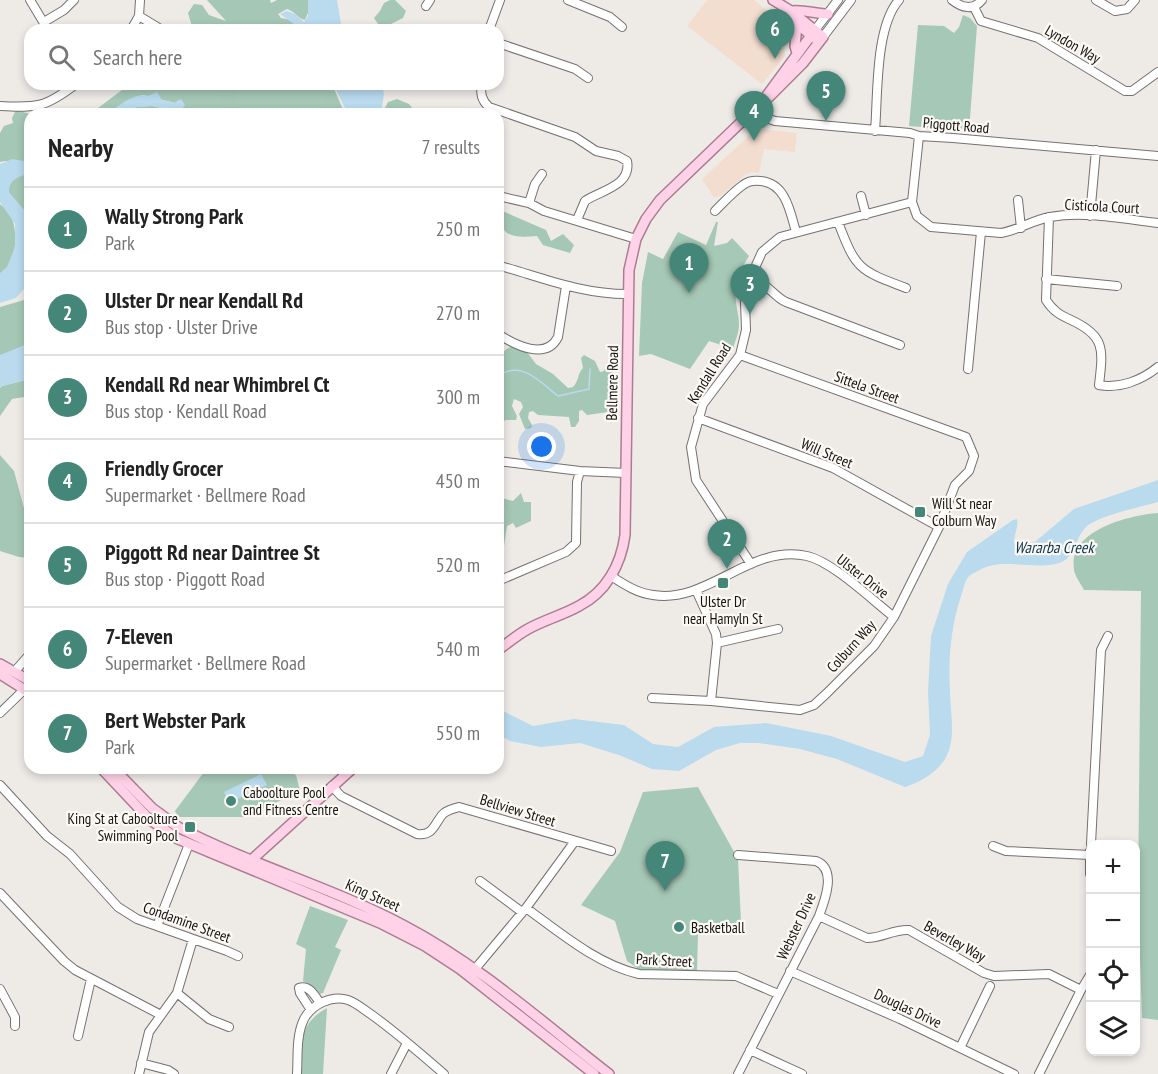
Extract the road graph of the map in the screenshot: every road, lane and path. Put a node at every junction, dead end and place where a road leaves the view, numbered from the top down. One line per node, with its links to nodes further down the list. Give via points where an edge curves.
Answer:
1 (30, 0): 18 (street)
2 (74, 0): 18 (street)
3 (140, 0): 17 (street)
4 (500, 0): 21 (street)
5 (568, 0): 23 (street, via 610,17)
6 (838, 0): 16 (street, Bellmere Road)
7 (851, 0): 24 (street, Bellmere Road)
8 (899, 0): 35 (street, via 883,35)
9 (952, 0): 14 (street, via 966,8)
10 (982, 0): 14 (street)
11 (1096, 0): 12 (street, via 1115,11 1127,9)
12 (1135, 0)
13 (775, 2): 15 (main road); 22 (main road)
14 (974, 7): 27 (street, Lyndon Way, via 981,21 1038,38 1125,91 1132,91)
15 (791, 11): 16 (main road); 24 (main road)
16 (828, 14): 24 (street, Bellmere Road)
17 (139, 16): 19 (street); 20 (street)
18 (44, 22)
19 (134, 24)
20 (152, 24)
21 (491, 24)
22 (797, 25): 24 (main road); 26 (main road)
23 (622, 27)
24 (817, 36): 26 (main road, Bellmere Road); 31 (main road, Bellmere Road, via 774,94)
25 (504, 45): 28 (street, via 575,69)
26 (797, 53): 31 (main road, Bellmere Road)
27 (1158, 72)
28 (588, 78)
29 (65, 90): 32 (street, via 43,105)
30 (481, 90): 33 (street, via 483,102)
31 (759, 105): 35 (street, Piggott Road, via 768,119 775,121); 55 (main road, Bellmere Road, via 660,200)
32 (0, 106)
33 (492, 108)
34 (504, 112): 49 (street, via 575,137 596,151 625,158 628,165 624,177 585,201)
35 (874, 131): 36 (street, Piggott Road)
36 (919, 136): 37 (street, Piggott Road); 43 (street)
37 (1096, 150): 38 (street, Piggott Road); 47 (street)
38 (1158, 156)
39 (542, 174): 44 (street)
40 (861, 196): 46 (street)
41 (504, 197): 44 (street)
42 (1018, 200): 52 (street)
43 (912, 202): 46 (street); 54 (street, Cisticola Court, via 917,216 931,227)
44 (529, 203): 49 (street)
45 (715, 211): 53 (street, via 744,184 755,180 767,182 779,189 787,202)
46 (866, 215): 50 (street)
47 (1090, 216): 48 (street, Cisticola Court); 51 (street, Cisticola Court)
48 (1048, 217): 52 (street, Cisticola Court); 58 (street)
49 (577, 220): 55 (street)
50 (838, 222): 53 (street); 63 (street, via 859,266 873,276)
51 (1158, 223)
52 (1021, 228): 54 (street, Cisticola Court)
53 (796, 232): 57 (street, via 768,245)
54 (981, 232): 69 (street)
55 (636, 239): 64 (main road, Bellmere Road)
56 (504, 267): 60 (street)
57 (753, 272): 59 (street); 62 (street, via 744,278)
58 (1046, 279): 61 (street); 68 (street, via 1046,300 1051,308 1091,330 1101,346 1099,385 1127,383)
59 (759, 282): 62 (street); 66 (street, via 786,302)
60 (566, 286): 64 (street); 65 (street, via 555,344 534,349)
61 (1117, 286)
62 (749, 287): 67 (street, Kendall Road)
63 (906, 288)
64 (627, 294): 74 (main road, Bellmere Road)
65 (504, 338)
66 (900, 345)
67 (740, 355): 70 (street, Kendall Road, via 703,404); 71 (street, Sittela Street, via 966,437)
68 (1158, 367)
69 (968, 369)
70 (698, 418): 75 (street, Will Street, via 833,468); 76 (street, Kendall Road, via 691,447 696,480)
71 (974, 456): 75 (street, Colburn Way, via 969,471 956,485)
72 (504, 462): 73 (street)
73 (580, 471): 74 (street); 78 (street, via 576,543 566,552)
74 (626, 474): 77 (main road, Bellmere Road, via 623,546)
75 (939, 527): 80 (street, Colburn Way)
76 (751, 564): 79 (street, Ulster Drive); 80 (street, Ulster Drive, via 770,556 807,556 825,564)
77 (611, 576): 79 (street, Ulster Drive, via 653,595); 84 (main road, Bellmere Road, via 580,606 528,629)
78 (504, 578)
79 (696, 590): 83 (street)
80 (894, 617): 93 (street, Colburn Way, via 874,646 814,705 800,710)
81 (778, 629): 83 (street)
82 (1108, 636): 100 (street, via 1101,650)
83 (717, 643): 93 (street)
84 (504, 646)
85 (24, 661): 87 (street)
86 (0, 664): 87 (main road)
87 (15, 671): 89 (main road)
88 (0, 674): 90 (main road)
89 (24, 681)
90 (24, 685)
91 (24, 691): 94 (street)
92 (652, 698): 93 (street, Colburn Way)
93 (711, 701)
94 (0, 713)
95 (111, 774): 102 (main road, King Street, via 149,819)
96 (113, 774): 107 (main road, King Street, via 172,823)
97 (346, 774): 99 (main road)
98 (0, 785): 113 (street, Condamine Street, via 118,907)
99 (332, 786): 101 (street, Bellview Street, via 341,796 417,834 428,834 442,814 459,807); 107 (main road)
100 (1091, 840)
101 (575, 841): 104 (street, Bellview Street); 111 (street)
102 (189, 844): 108 (main road, King Street); 113 (street)
103 (993, 846): 106 (street, via 1006,851)
104 (611, 850)
105 (738, 855): 112 (street, Webster Drive, via 822,863 827,884)
106 (1086, 855)
107 (252, 859): 108 (main road); 116 (main road, King Street, via 386,916)
108 (244, 867): 135 (main road, King Street, via 380,923 425,946)
109 (480, 881): 111 (street, Park Street)
110 (0, 893): 118 (street, via 64,961)
111 (524, 910): 116 (street); 124 (street, Park Street, via 576,945 625,971 736,976)
112 (819, 916): 117 (street, Webster Drive); 122 (street, Beverley Way, via 867,938 909,930 984,973 1049,974)
113 (157, 926): 114 (street, Condamine Street)
114 (193, 939): 115 (street, Condamine Street); 123 (street)
115 (238, 956)
116 (475, 969): 135 (main road, King Street)
117 (790, 971): 124 (street, Webster Drive); 132 (street, Douglas Drive)
118 (91, 979): 127 (street); 130 (street)
119 (1086, 982): 122 (street)
120 (990, 986): 132 (street)
121 (0, 989): 128 (street, via 15,1017)
122 (1081, 990): 146 (street)
123 (177, 993): 127 (street); 129 (street, via 202,1014)
124 (778, 994): 133 (street, Webster Drive)
125 (320, 1003): 126 (street); 126 (street, via 308,988 299,988); 131 (street, via 346,999 356,1003)
126 (311, 1010): 138 (street, via 300,1032)
127 (161, 1015): 134 (street, via 149,1032)
128 (15, 1026)
129 (229, 1027)
130 (78, 1036)
131 (407, 1043): 139 (street); 140 (street)
132 (960, 1048): 145 (street, Douglas Drive)
133 (750, 1050): 143 (street, Webster Drive); 144 (street)
134 (141, 1064): 136 (street); 137 (street)
135 (586, 1066): 141 (main road, King Street); 142 (main road, King Street)
136 (139, 1074)
137 (174, 1074)
138 (297, 1074)
139 (391, 1074)
140 (444, 1074)
141 (594, 1074)
142 (609, 1074)
143 (738, 1074)
144 (802, 1074)
145 (1014, 1074)
146 (1039, 1074)

